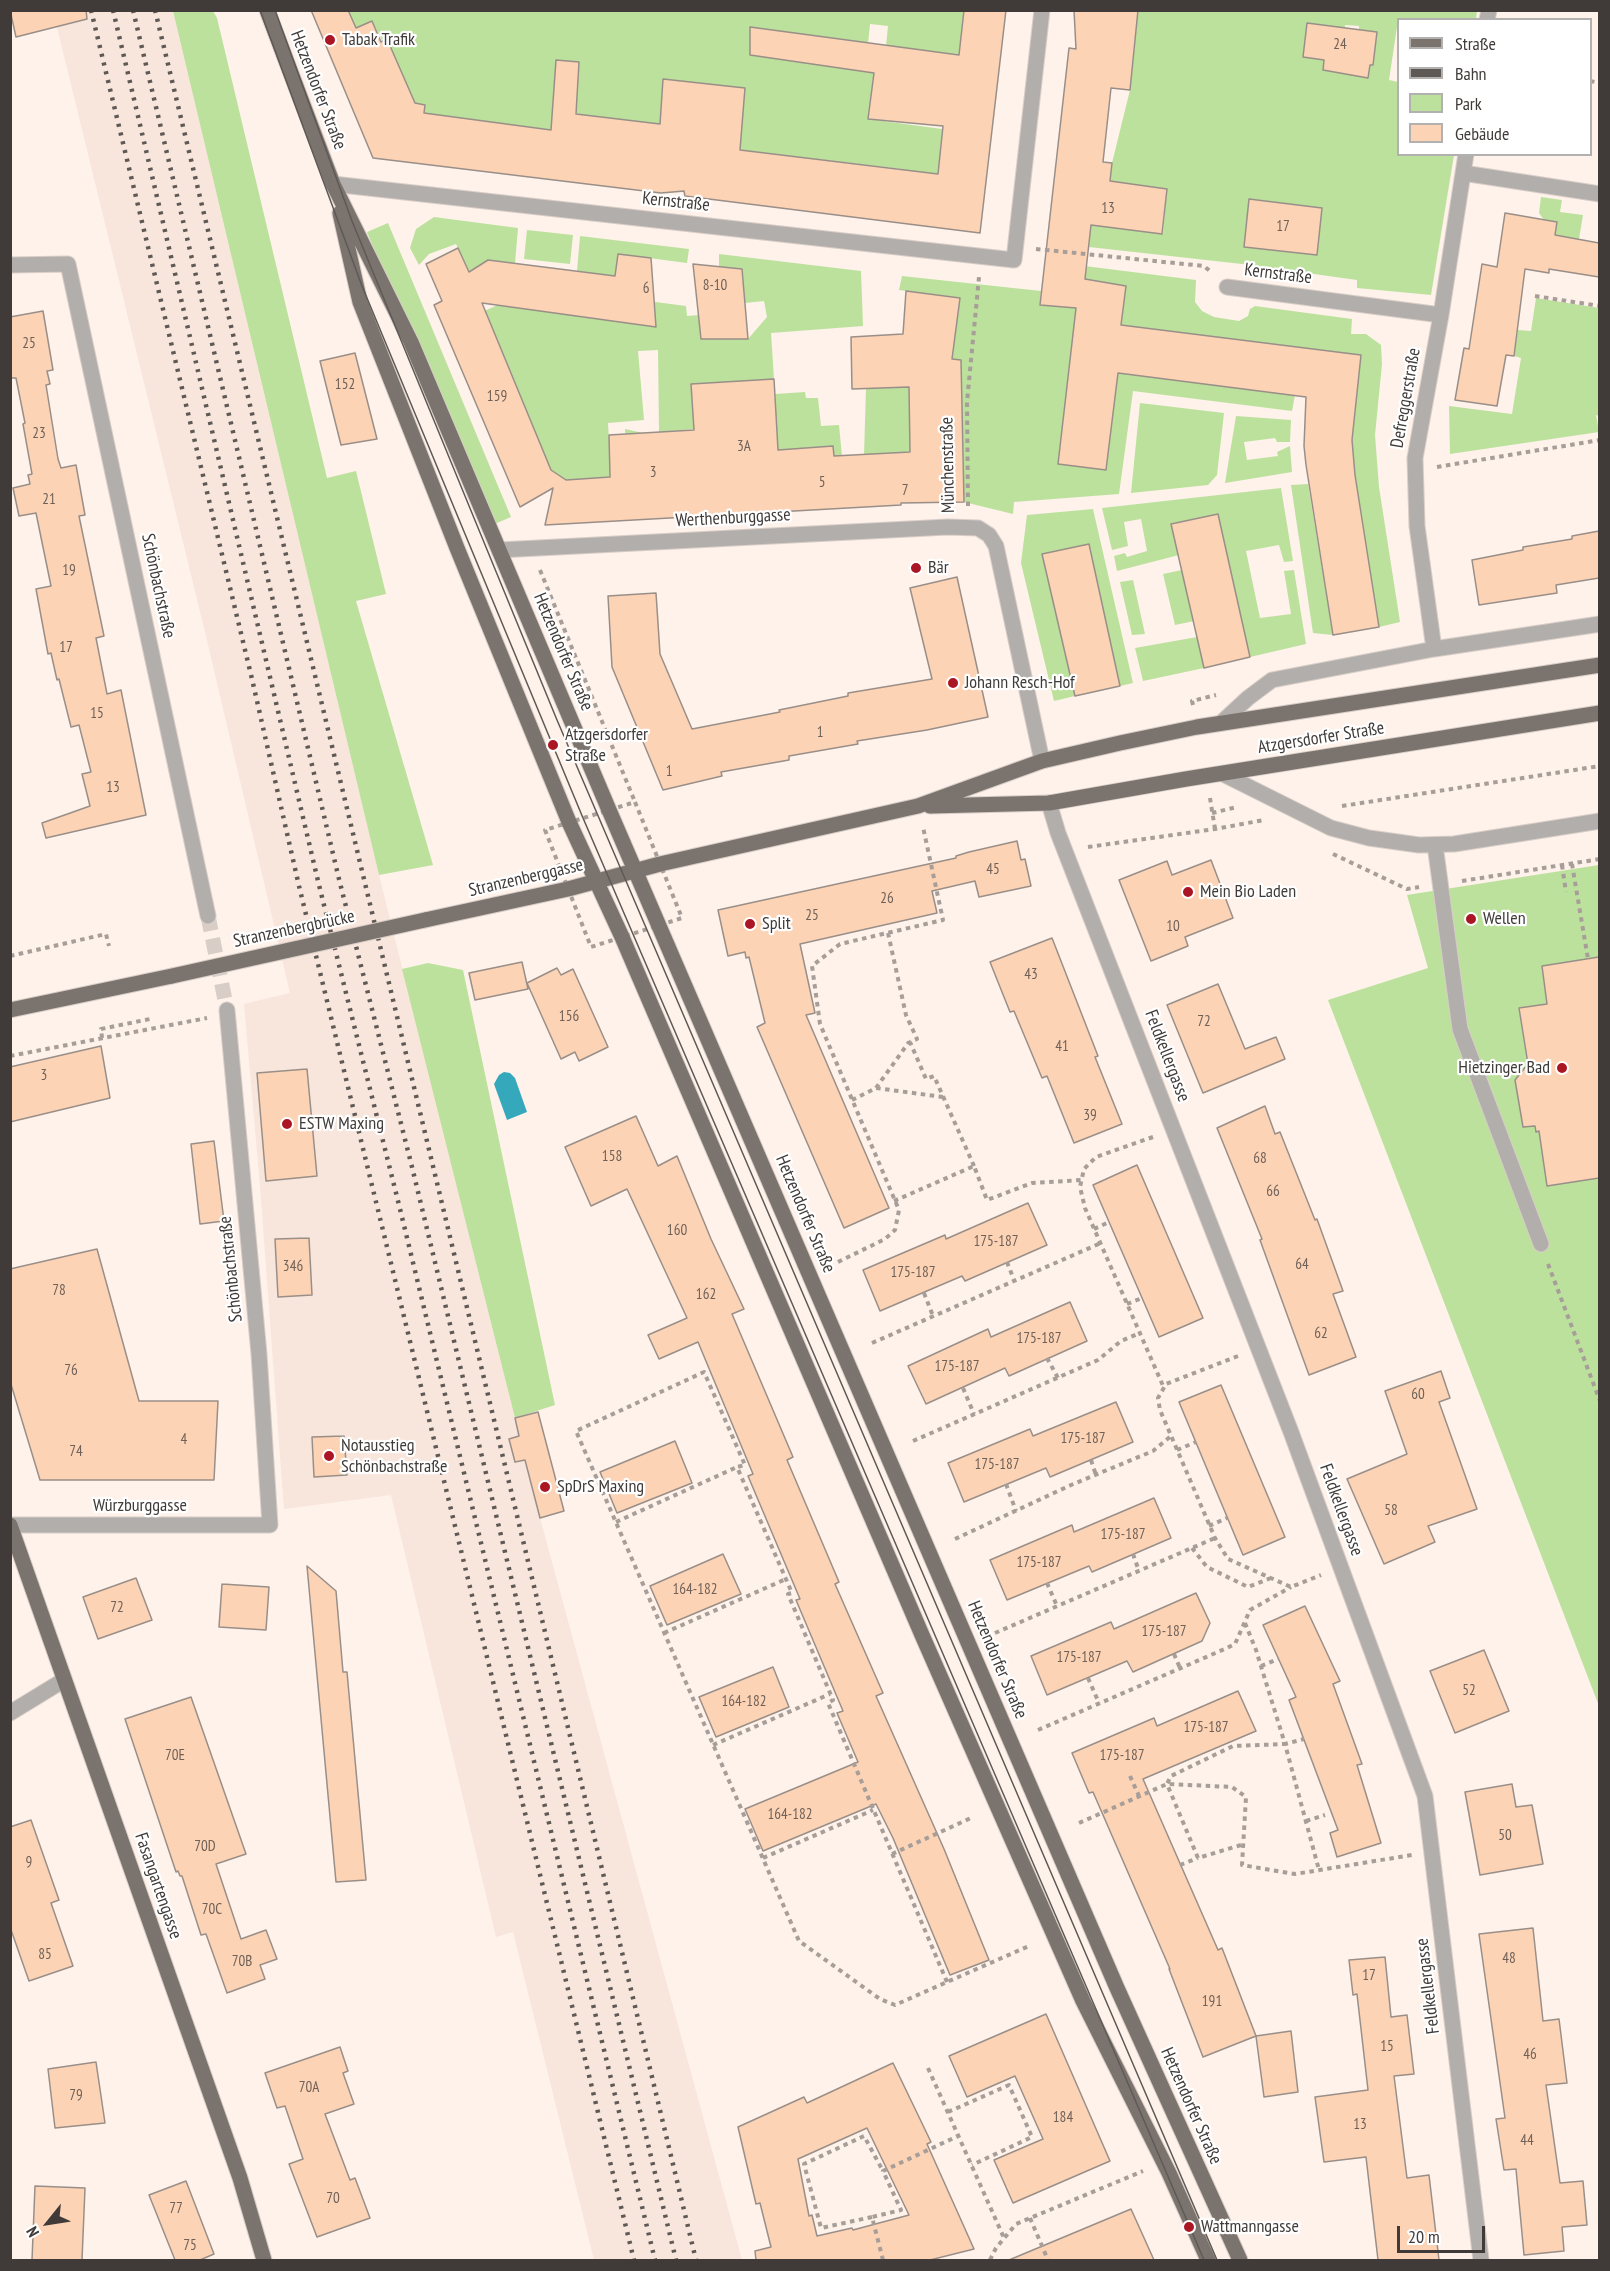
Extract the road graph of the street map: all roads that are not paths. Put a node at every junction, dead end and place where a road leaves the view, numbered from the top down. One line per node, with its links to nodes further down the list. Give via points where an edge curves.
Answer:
1 (267, 10): 5 (main road, Hetzendorfer Straße)
2 (1042, 10): 5 (street, Kernstraße, via 1014,260)
3 (1466, 156): 4 (street, Defreggerstraße)
4 (1463, 173): 6 (street); 9 (street, Defreggerstraße)
5 (333, 184): 11 (main road, Hetzendorfer Straße, via 411,342); 24 (main road, Hetzendorfer Straße, via 360,302 470,581)
6 (1599, 194)
7 (10, 265): 25 (street, Schönbachstraße, via 68,264)
8 (1227, 287): 9 (street, Kernstraße)
9 (1441, 315): 13 (street, Defreggerstraße, via 1415,458 1417,526)
10 (969, 527): 11 (street, Werthenburggasse); 17 (street, Münchenstraße, via 985,532 996,546)
11 (499, 550): 23 (main road, Hetzendorfer Straße)
12 (1599, 624): 13 (street)
13 (1434, 649): 16 (street, via 1272,680)
14 (1599, 665): 16 (main road, Atzgersdorfer Straße)
15 (1599, 713): 18 (main road, Atzgersdorfer Straße)
16 (1221, 723): 17 (main road, Atzgersdorfer Straße)
17 (1042, 761): 20 (main road, Atzgersdorfer Straße)
18 (1222, 774): 19 (main road, Atzgersdorfer Straße); 22 (street, via 1331,828 1369,838)
19 (1049, 803): 20 (main road, Atzgersdorfer Straße); 37 (street, Feldkellergasse, via 1425,1796)
20 (918, 806): 23 (main road, Atzgersdorfer Straße)
21 (1599, 821): 22 (street)
22 (1435, 844): 29 (street, via 1460,1029)
23 (635, 870): 24 (main road, Stranzenberggasse); 36 (main road, Hetzendorfer Straße, via 1117,1988)
24 (597, 882): 26 (main road, Stranzenberggasse); 35 (main road, Hetzendorfer Straße, via 1071,1973)
25 (208, 916)
26 (425, 920): 27 (main road, Stranzenbergbrücke, bridge)
27 (10, 1010)
28 (227, 1010): 31 (street, Schönbachstraße, via 259,1354)
29 (1541, 1244)
30 (11, 1525): 31 (street, Würzburggasse); 32 (main road, Fasangartengasse)
31 (270, 1525)
32 (64, 1680): 33 (street); 34 (main road, Fasangartengasse, via 221,2123)
33 (10, 1713)
34 (264, 2260)
35 (1208, 2260)
36 (1240, 2260)
37 (1481, 2260)

